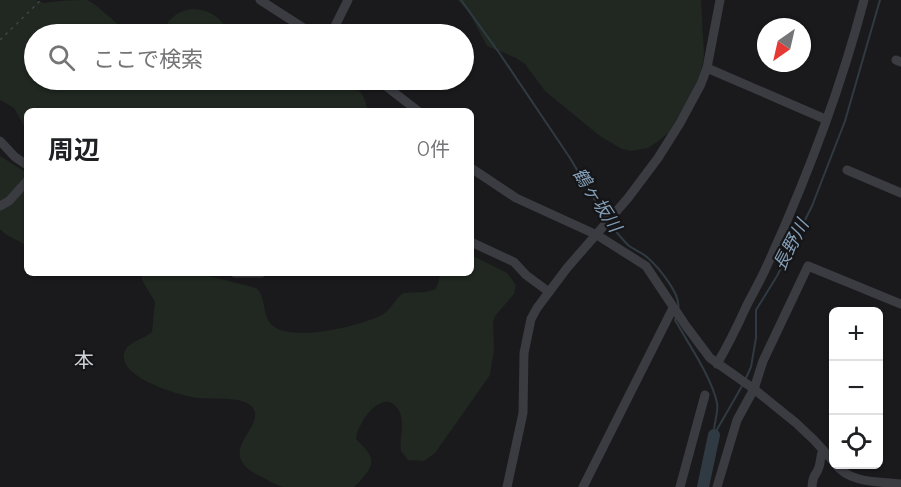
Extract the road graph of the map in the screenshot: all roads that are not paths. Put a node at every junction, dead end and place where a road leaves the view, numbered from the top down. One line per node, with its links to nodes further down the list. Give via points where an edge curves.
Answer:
1 (260, 0): 5 (street)
2 (348, 0): 6 (street)
3 (720, 0): 7 (street)
4 (864, 0): 10 (street)
5 (297, 24)
6 (337, 24)
7 (707, 68): 10 (street); 18 (street, via 663,150)
8 (391, 90): 9 (street)
9 (414, 108)
10 (825, 119): 23 (street, via 812,160 764,272)
11 (0, 141): 12 (street)
12 (24, 163)
13 (474, 170): 18 (street, via 516,198)
14 (847, 170): 16 (street)
15 (24, 184): 17 (street)
16 (901, 194)
17 (0, 206)
18 (597, 235): 20 (street); 22 (street, via 646,266)
19 (474, 243): 20 (street, via 514,262)
20 (549, 292): 31 (street, via 531,319 525,339 523,413)
21 (901, 304): 24 (street, via 808,266 763,361)
22 (673, 308): 23 (street); 32 (street)
23 (717, 364): 24 (street)
24 (754, 389): 26 (street); 34 (street, via 731,434)
25 (705, 395): 33 (street)
26 (823, 450): 27 (street); 35 (street)
27 (829, 458)
28 (839, 469): 29 (street)
29 (860, 484): 30 (street)
30 (901, 484)
31 (507, 487)
32 (583, 487)
33 (680, 487)
34 (717, 487)
35 (812, 487)

